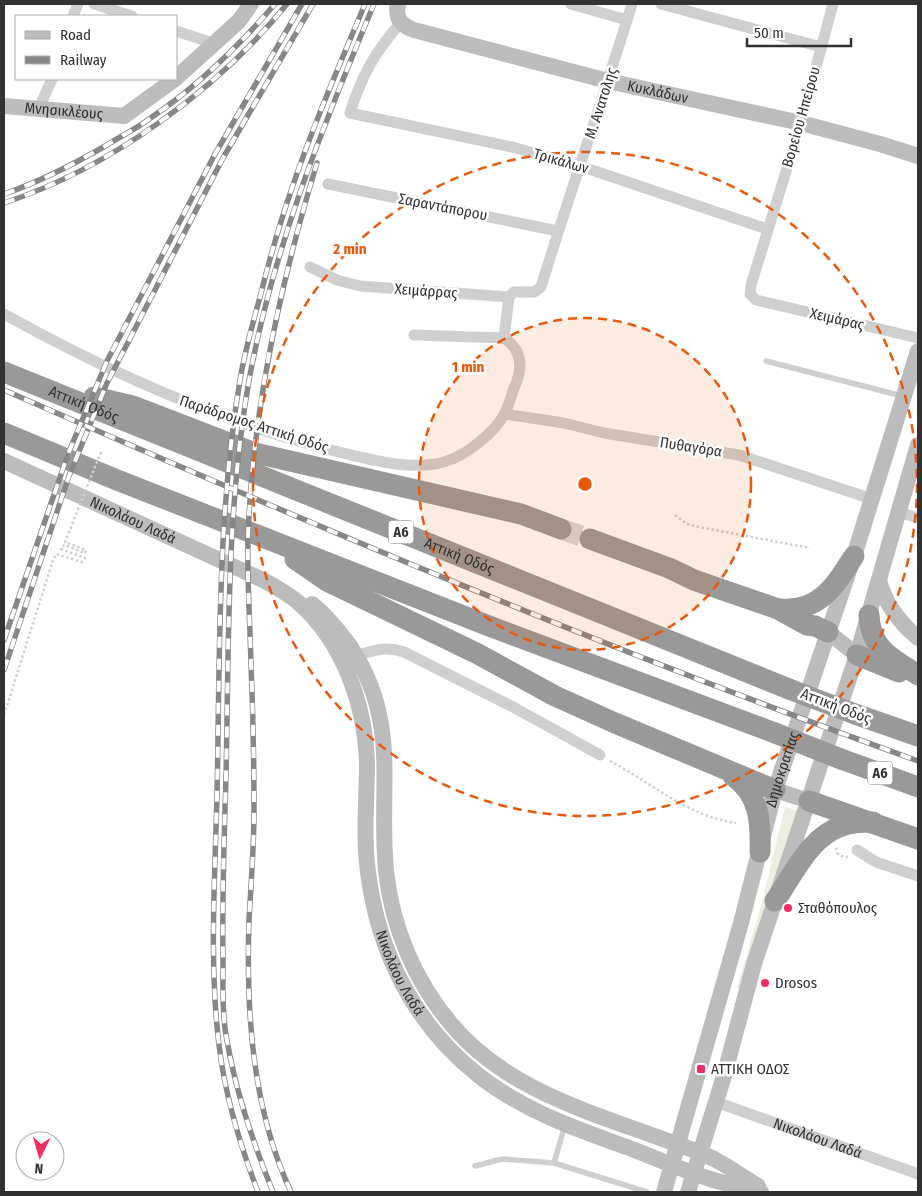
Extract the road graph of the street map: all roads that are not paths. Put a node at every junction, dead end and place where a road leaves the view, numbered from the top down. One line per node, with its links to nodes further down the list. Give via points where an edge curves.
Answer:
1 (94, 4): 8 (street)
2 (251, 4): 12 (street, via 239,21)
3 (398, 4): 10 (street, via 396,16)
4 (571, 4): 9 (street)
5 (632, 4): 9 (street, Μ. Ανατολης)
6 (661, 4): 13 (street)
7 (833, 4): 13 (street, Βορείου Ηπείρου)
8 (129, 15)
9 (627, 20): 17 (street, Μ. Ανατολης)
10 (400, 23): 17 (street, Κυκλάδων, via 414,30); 22 (street, Τρικάλων, via 365,72 350,113 512,147)
11 (178, 32): 12 (street)
12 (213, 44): 14 (street)
13 (821, 47): 20 (street, Βορείου Ηπείρου)
14 (178, 76)
15 (52, 80): 19 (street)
16 (173, 80): 19 (street, Μνησικλέους, via 124,116)
17 (608, 81): 20 (street, Κυκλάδων); 22 (street, Μ. Ανατολης)
18 (4, 106): 19 (street, Μνησικλέους)
19 (39, 108)
20 (802, 123): 21 (street, Κυκλάδων); 24 (street, Βορείου Ηπείρου)
21 (918, 156)
22 (580, 166): 24 (street, Τρικάλων); 25 (street, Μ. Ανατολης)
23 (328, 184): 25 (street, Σαραντάπορου)
24 (767, 229): 29 (street, Βορείου Ηπείρου, via 751,285 750,294)
25 (558, 231): 27 (street, Μ. Ανατολης)
26 (310, 267): 28 (street, Χειμάρρας, via 337,280 360,286)
27 (541, 287): 28 (street, Χειμάρρας, via 534,292 514,292)
28 (509, 297): 32 (street)
29 (756, 300): 33 (street, Χειμάρας)
30 (4, 314): 38 (street, Παράδρομος Αττική Οδός, via 100,365 204,410 322,448 376,460 418,465 446,461 471,449)
31 (414, 335): 32 (street)
32 (504, 338): 38 (street, Παράδρομος Αττική Οδός, via 515,348 520,362 519,378)
33 (918, 338)
34 (918, 352): 37 (street, Δημοκρατίας)
35 (766, 361): 37 (lane)
36 (8, 374): 45 (highway, via 133,406 255,453 522,514); 58 (highway, Αττική Οδός / Α6, bridge, via 789,689)
37 (904, 396): 42 (street, Δημοκρατίας)
38 (505, 414): 42 (street, Πυθαγόρα, via 739,455)
39 (4, 433): 46 (highway, Α6)
40 (918, 445): 43 (street)
41 (4, 461): 49 (street, Νικολάου Λαδά)
42 (872, 499): 48 (street, Δημοκρατίας)
43 (899, 512): 44 (street); 50 (street)
44 (918, 518)
45 (561, 529)
46 (261, 536): 60 (highway, via 327,580 478,654 555,696); 61 (highway, Α6, bridge, via 489,626)
47 (590, 539): 51 (highway)
48 (854, 556): 51 (highway, via 829,593 805,607 792,611); 53 (street, Δημοκρατίας)
49 (263, 580): 56 (street, Νικολάου Λαδά, via 293,592 317,608); 71 (street, Νικολάου Λαδά, via 291,596 310,614 334,647 353,686 364,730 367,870 384,944 403,985 434,1031 477,1074 509,1097)
50 (879, 580): 52 (street); 54 (street, via 891,608)
51 (778, 609): 53 (highway)
52 (869, 615): 55 (street); 57 (highway, via 875,641)
53 (828, 632): 55 (street); 62 (street, Δημοκρατίας)
54 (918, 638)
55 (857, 655): 57 (highway); 63 (street)
56 (356, 656): 59 (street, via 385,648 404,652 515,708); 72 (street, Νικολάου Λαδά, via 374,695 383,729 386,871 392,906 416,972 452,1025 474,1048 518,1080 546,1095)
57 (918, 677)
58 (918, 736)
59 (600, 756)
60 (721, 768): 62 (highway); 67 (highway, via 739,780 756,803 761,828)
61 (918, 787)
62 (775, 790): 63 (street); 67 (street, Δημοκρατίας)
63 (809, 801): 64 (highway); 69 (street)
64 (873, 822): 65 (highway); 69 (highway, via 848,824 826,834 806,854)
65 (918, 839)
66 (857, 850): 68 (street, via 876,862)
67 (760, 852): 72 (street, Δημοκρατίας)
68 (918, 876)
69 (775, 901): 70 (street)
70 (716, 1102): 73 (street); 78 (street, Νικολάου Λαδά)
71 (565, 1124): 74 (lane); 75 (street, Νικολάου Λαδά)
72 (678, 1145): 73 (street, Νικολάου Λαδά); 75 (street, Δημοκρατίας)
73 (700, 1153): 77 (street); 83 (street, Νικολάου Λαδά)
74 (554, 1163): 76 (lane, via 502,1159); 79 (lane)
75 (672, 1165): 77 (street, Νικολάου Λαδά); 80 (street, Δημοκρατίας)
76 (475, 1166)
77 (694, 1173): 81 (street); 82 (street, Νικολάου Λαδά)
78 (918, 1174)
79 (648, 1192)
80 (664, 1192)
81 (688, 1192)
82 (761, 1192)
83 (768, 1192)

